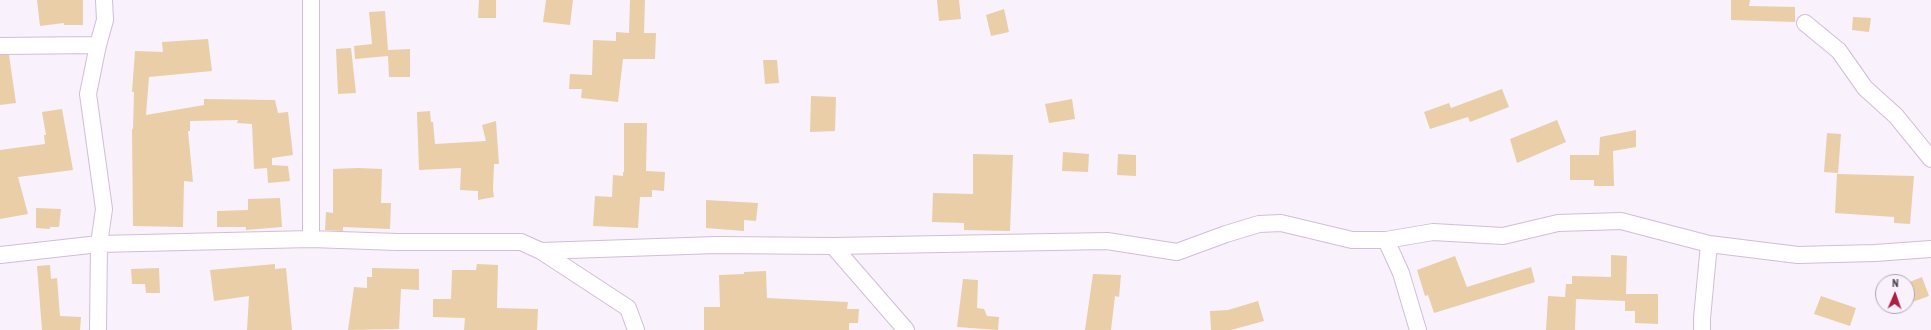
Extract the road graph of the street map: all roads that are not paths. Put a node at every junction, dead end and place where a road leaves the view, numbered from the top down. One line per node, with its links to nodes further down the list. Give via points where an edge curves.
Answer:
1 (104, 0): 4 (street, via 105,20)
2 (311, 0): 7 (street)
3 (1805, 23): 6 (street, via 1839,51 1865,88 1896,116)
4 (98, 45): 5 (street); 9 (street, via 88,94 104,209)
5 (0, 46)
6 (1931, 159)
7 (311, 239): 9 (street); 13 (street, via 521,242)
8 (1386, 240): 10 (street, via 1433,232 1503,236 1558,223 1621,221); 11 (street, via 1352,240 1281,223 1252,226 1177,252 1107,241); 18 (street, via 1401,273)
9 (99, 244): 14 (street); 15 (street)
10 (1709, 244): 12 (street, via 1798,255); 19 (street)
11 (833, 246): 13 (street, via 716,245); 17 (street)
12 (1931, 250)
13 (541, 251): 16 (street, via 628,308)
14 (0, 255)
15 (98, 330)
16 (636, 330)
17 (906, 330)
18 (1418, 330)
19 (1702, 330)

